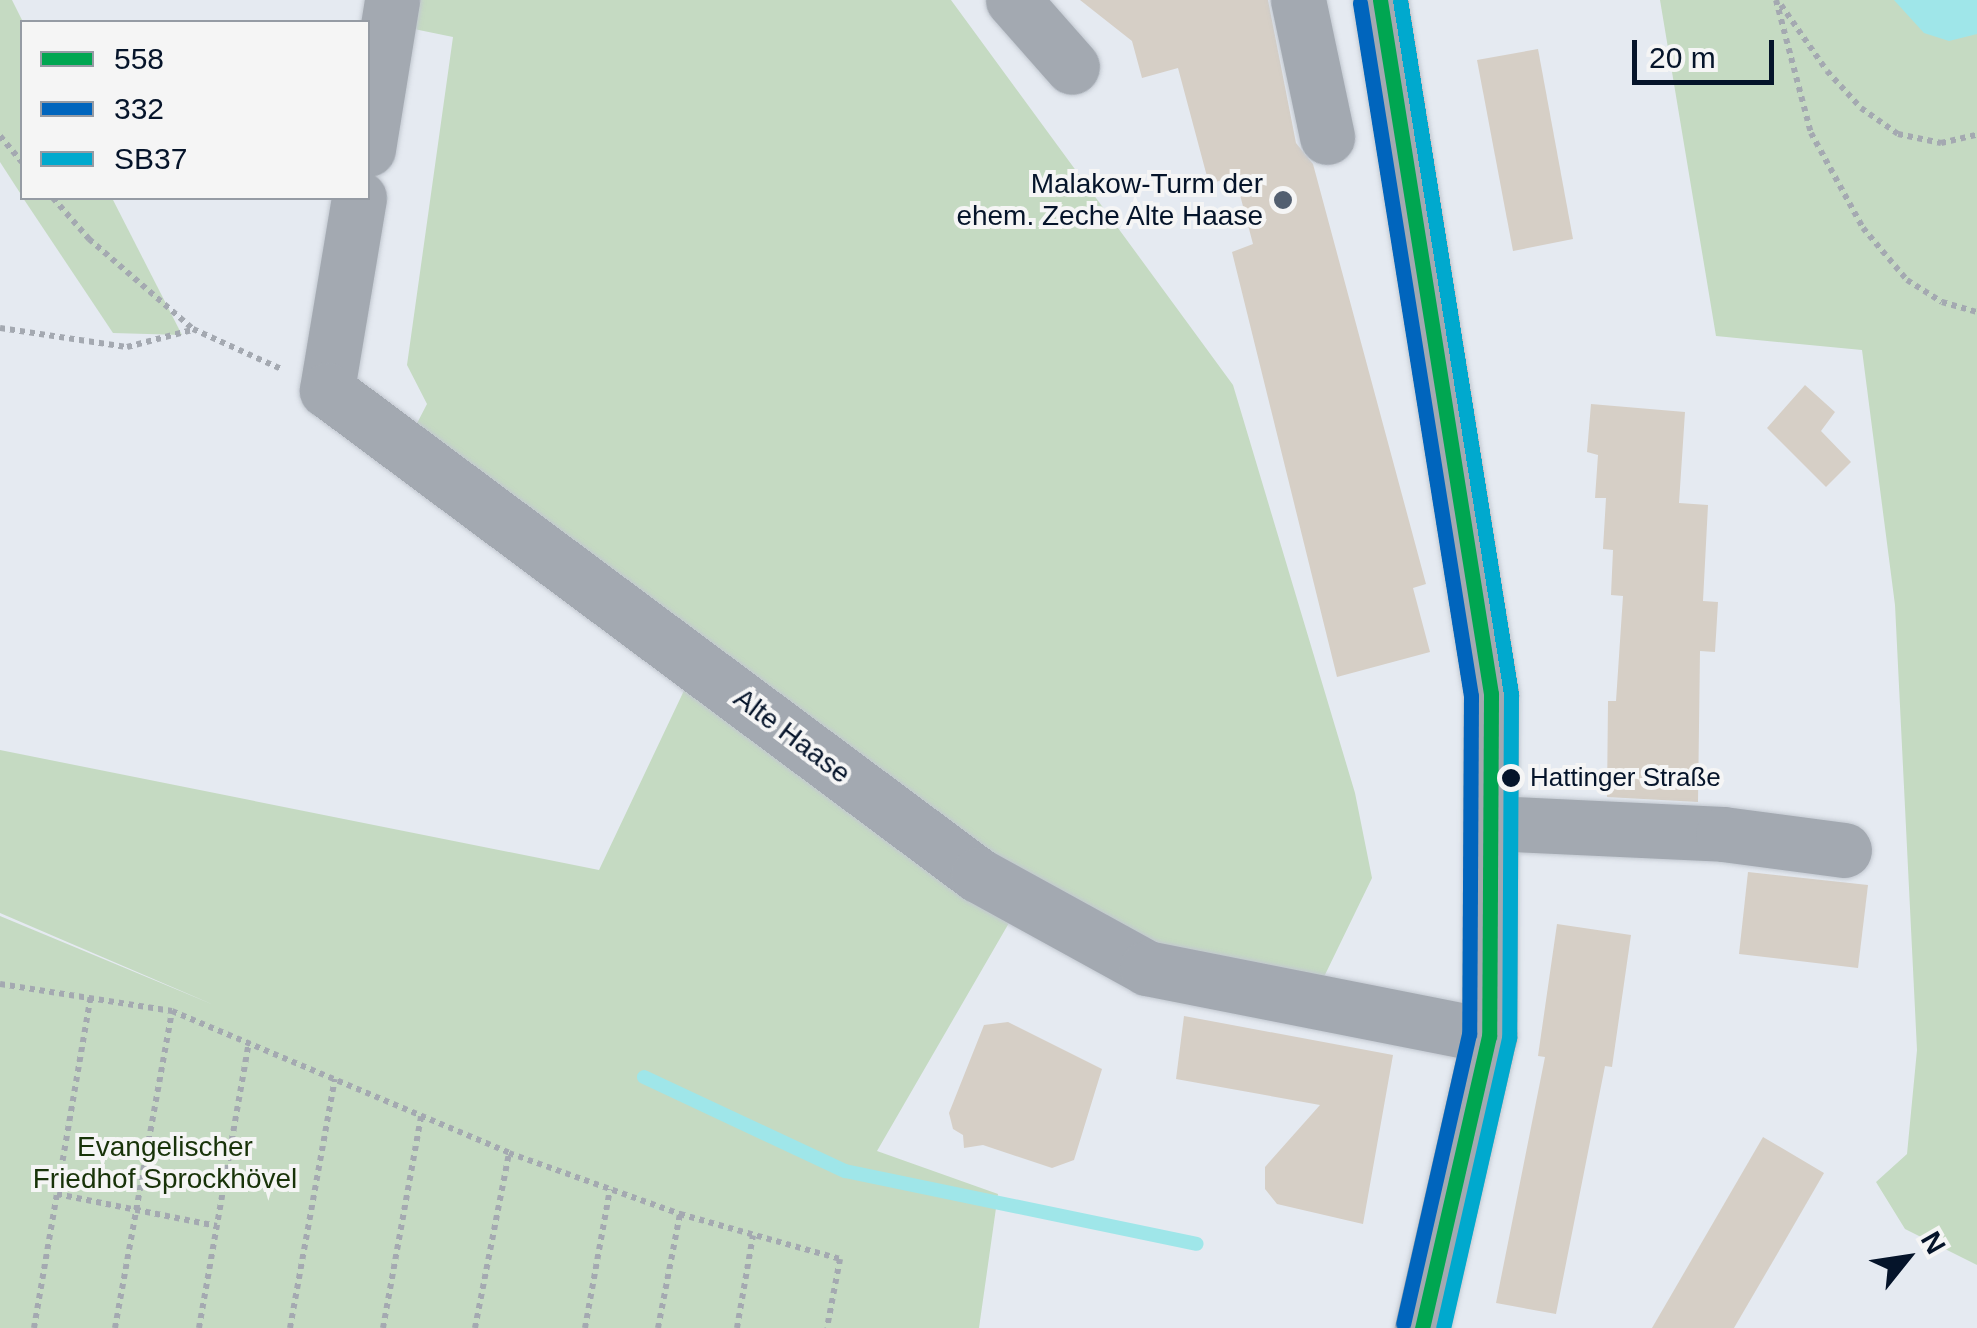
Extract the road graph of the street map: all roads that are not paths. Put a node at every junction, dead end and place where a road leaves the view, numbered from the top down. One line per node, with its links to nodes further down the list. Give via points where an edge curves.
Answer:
1 (1013, 0): 5 (street)
2 (1298, 0): 7 (street)
3 (1380, 0): 9 (street, via 1491,694)
4 (390, 12): 6 (street)
5 (1072, 67)
6 (370, 137)
7 (1327, 137)
8 (359, 200): 11 (street, Alte Haase, via 327,390 995,884 1147,968)
9 (1492, 823): 10 (street, via 1723,834); 11 (street)
10 (1844, 850)
11 (1490, 1036): 12 (street)
12 (1422, 1328)

